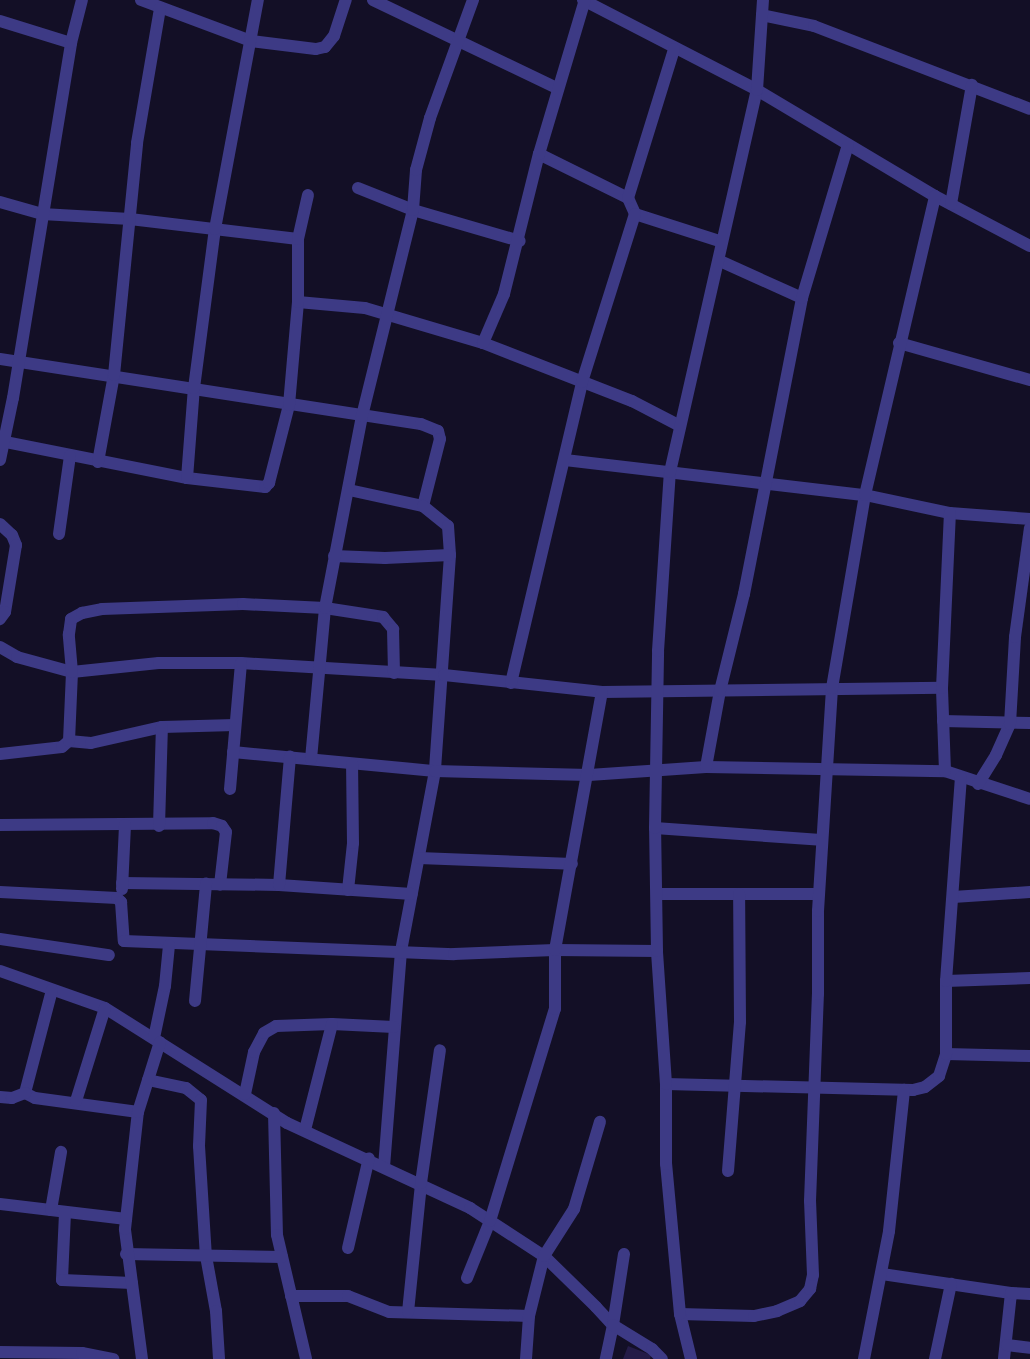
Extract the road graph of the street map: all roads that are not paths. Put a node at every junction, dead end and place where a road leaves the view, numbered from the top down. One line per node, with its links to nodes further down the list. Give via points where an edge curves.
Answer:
1 (82, 0): 14 (street)
2 (141, 0): 9 (street)
3 (258, 0): 13 (street)
4 (346, 0): 13 (street, via 334,36 325,47)
5 (373, 0): 12 (street)
6 (473, 0): 12 (street)
7 (584, 0): 15 (street); 17 (street)
8 (763, 0): 10 (street)
9 (160, 8): 13 (street); 31 (street, via 137,143)
10 (762, 15): 16 (street, via 814,26); 18 (street)
11 (0, 21): 14 (street)
12 (458, 40): 17 (street); 28 (street, via 430,118 416,170)
13 (251, 41): 32 (street)
14 (71, 43): 29 (street)
15 (674, 49): 18 (street); 25 (street)
16 (972, 85): 19 (street); 27 (street)
17 (558, 88): 21 (street)
18 (757, 90): 20 (street); 35 (street)
19 (1030, 109)
20 (848, 145): 24 (street); 38 (street)
21 (539, 154): 25 (street); 34 (street)
22 (358, 188): 28 (street)
23 (308, 194): 33 (street)
24 (935, 196): 27 (street); 42 (street)
25 (628, 198): 30 (street)
26 (0, 202): 29 (street)
27 (951, 204): 36 (street)
28 (413, 210): 34 (street); 40 (street)
29 (42, 214): 31 (street); 44 (street)
30 (635, 214): 35 (street); 47 (street)
31 (130, 219): 32 (street); 45 (street)
32 (215, 229): 33 (street); 48 (street)
33 (298, 240): 39 (street)
34 (520, 241): 41 (street, via 504,294)
35 (722, 242): 37 (street)
36 (1030, 246)
37 (720, 261): 38 (street); 51 (street)
38 (802, 298): 59 (street)
39 (298, 302): 40 (street, via 365,308); 49 (street)
40 (389, 316): 41 (street); 50 (street)
41 (483, 343): 47 (street)
42 (899, 343): 46 (street); 61 (street)
43 (0, 359): 44 (street)
44 (20, 362): 45 (street); 52 (street)
45 (114, 376): 48 (street); 56 (street)
46 (1030, 380)
47 (582, 382): 51 (street, via 632,400); 55 (street)
48 (194, 388): 49 (street); 58 (street)
49 (289, 405): 50 (street); 58 (street, via 270,483 265,487)
50 (362, 416): 60 (street); 62 (street, via 421,424 438,431 439,446)
51 (680, 426): 57 (street)
52 (2, 441): 53 (street); 54 (street)
53 (70, 456): 56 (street); 67 (street)
54 (0, 460)
55 (565, 460): 57 (street); 78 (street)
56 (98, 462): 58 (street)
57 (670, 472): 59 (street); 83 (street, via 658,651)
58 (187, 478)
59 (765, 484): 61 (street); 81 (street, via 744,594)
60 (349, 490): 62 (street); 69 (street)
61 (865, 495): 63 (street); 79 (street)
62 (423, 506): 68 (street, via 448,526)
63 (950, 513): 64 (street); 80 (street)
64 (1030, 519)
65 (0, 524): 71 (street, via 12,535 16,546 5,612)
66 (1030, 528): 86 (street, via 1015,637)
67 (59, 534)
68 (450, 555): 69 (street); 77 (street)
69 (334, 556): 70 (street)
70 (325, 608): 74 (street); 75 (street, via 243,604 82,612 71,619); 76 (street, via 383,617 390,622)
71 (0, 619)
72 (0, 647): 75 (street, via 17,657)
73 (241, 663): 74 (street); 75 (street, via 159,662); 87 (street)
74 (319, 669): 76 (street); 93 (street)
75 (72, 672): 89 (street)
76 (394, 673): 77 (street)
77 (444, 676): 78 (street); 99 (street)
78 (511, 683): 82 (street)
79 (832, 688): 80 (street); 81 (street); 97 (street)
80 (942, 688): 84 (street)
81 (720, 691): 83 (street); 95 (street)
82 (602, 692): 83 (street); 100 (street)
83 (659, 693): 96 (street)
84 (943, 721): 86 (street); 98 (street)
85 (1030, 723): 86 (street)
86 (1010, 724): 102 (street)
87 (235, 725): 88 (street); 90 (street)
88 (162, 727): 89 (street, via 91,743); 107 (street)
89 (69, 741): 91 (street, via 62,748)
90 (233, 752): 92 (street); 103 (street)
91 (0, 754)
92 (290, 756): 93 (street); 115 (street)
93 (311, 759): 94 (street)
94 (352, 764): 99 (street); 116 (street, via 353,842)
95 (706, 767): 96 (street); 97 (street)
96 (657, 770): 100 (street); 108 (street)
97 (825, 770): 98 (street); 109 (street)
98 (945, 770): 101 (street)
99 (435, 771): 100 (street); 110 (street)
100 (589, 775): 111 (street)
101 (961, 778): 102 (street); 123 (street)
102 (978, 784): 104 (street)
103 (230, 789)
104 (1030, 799)
105 (0, 825): 106 (street)
106 (125, 825): 107 (street); 112 (street)
107 (159, 826): 114 (street, via 213,823 222,826 226,832)
108 (655, 828): 109 (street); 120 (street)
109 (822, 840): 122 (street)
110 (419, 858): 111 (street); 119 (street)
111 (572, 864): 128 (street)
112 (122, 883): 113 (street); 124 (street)
113 (206, 884): 114 (street); 127 (street)
114 (220, 885): 115 (street)
115 (279, 885): 116 (street)
116 (348, 890): 119 (street)
117 (0, 892): 124 (street, via 106,895)
118 (1030, 892): 123 (street)
119 (412, 894): 130 (street)
120 (659, 894): 121 (street); 129 (street)
121 (739, 894): 122 (street); 145 (street, via 741,993)
122 (818, 894): 147 (street)
123 (952, 896): 134 (street)
124 (121, 902): 126 (street, via 124,941)
125 (0, 939): 131 (street)
126 (169, 945): 127 (street); 140 (street)
127 (201, 947): 130 (street); 136 (street)
128 (555, 950): 129 (street); 130 (street, via 454,954); 166 (street, via 555,1009)
129 (657, 951): 146 (street)
130 (401, 952): 139 (street)
131 (109, 956)
132 (0, 971): 135 (street)
133 (1030, 978): 134 (street)
134 (946, 981): 142 (street)
135 (52, 990): 137 (street); 149 (street)
136 (195, 1001)
137 (106, 1008): 140 (street); 152 (street)
138 (332, 1024): 139 (street); 150 (street, via 276,1026 264,1032 254,1052); 156 (street)
139 (394, 1027): 159 (street)
140 (157, 1040): 144 (street); 150 (street)
141 (440, 1050): 161 (street)
142 (946, 1054): 143 (street); 148 (street, via 943,1067 932,1082)
143 (1030, 1056)
144 (148, 1080): 153 (street); 170 (street, via 186,1088 201,1100 199,1146)
145 (733, 1083): 146 (street); 147 (street); 160 (street)
146 (666, 1084): 181 (street, via 666,1172)
147 (814, 1086): 148 (street); 181 (street, via 810,1202 814,1263 810,1289 800,1302 754,1316)
148 (904, 1090): 173 (street)
149 (24, 1093): 151 (street, via 12,1098); 152 (street, via 35,1098)
150 (245, 1094): 154 (street)
151 (0, 1097)
152 (76, 1101): 153 (street)
153 (138, 1112): 165 (street)
154 (274, 1113): 156 (street); 172 (street, via 274,1180)
155 (600, 1122): 171 (street, via 574,1209)
156 (305, 1130): 158 (street)
157 (61, 1152): 163 (street)
158 (369, 1158): 159 (street); 167 (street)
159 (384, 1165): 161 (street)
160 (728, 1171)
161 (421, 1183): 166 (street); 180 (street)
162 (0, 1204): 163 (street)
163 (50, 1210): 164 (street)
164 (65, 1213): 165 (street); 175 (street, via 62,1280)
165 (126, 1219): 168 (street)
166 (490, 1221): 171 (street); 174 (street)
167 (348, 1248)
168 (126, 1254): 170 (street); 175 (street)
169 (624, 1254): 183 (street)
170 (206, 1256): 172 (street); 189 (street, via 216,1311)
171 (544, 1256): 182 (street); 183 (street)
172 (282, 1257): 179 (street)
173 (882, 1274): 176 (street); 195 (street)
174 (467, 1278)
175 (132, 1283): 188 (street)
176 (951, 1284): 177 (street); 196 (street)
177 (1011, 1293): 178 (street); 184 (street)
178 (1030, 1294)
179 (291, 1296): 180 (street, via 348,1296 389,1312); 190 (street)
180 (408, 1312): 182 (street)
181 (680, 1314): 194 (street)
182 (529, 1316): 191 (street)
183 (613, 1325): 192 (street); 193 (street, via 652,1349)
184 (1007, 1345): 185 (street); 197 (street)
185 (1030, 1348)
186 (0, 1352): 187 (street, via 82,1353)
187 (113, 1359)
188 (142, 1359)
189 (219, 1359)
190 (306, 1359)
191 (526, 1359)
192 (606, 1359)
193 (662, 1359)
194 (691, 1359)
195 (864, 1359)
196 (936, 1359)
197 (1004, 1359)

